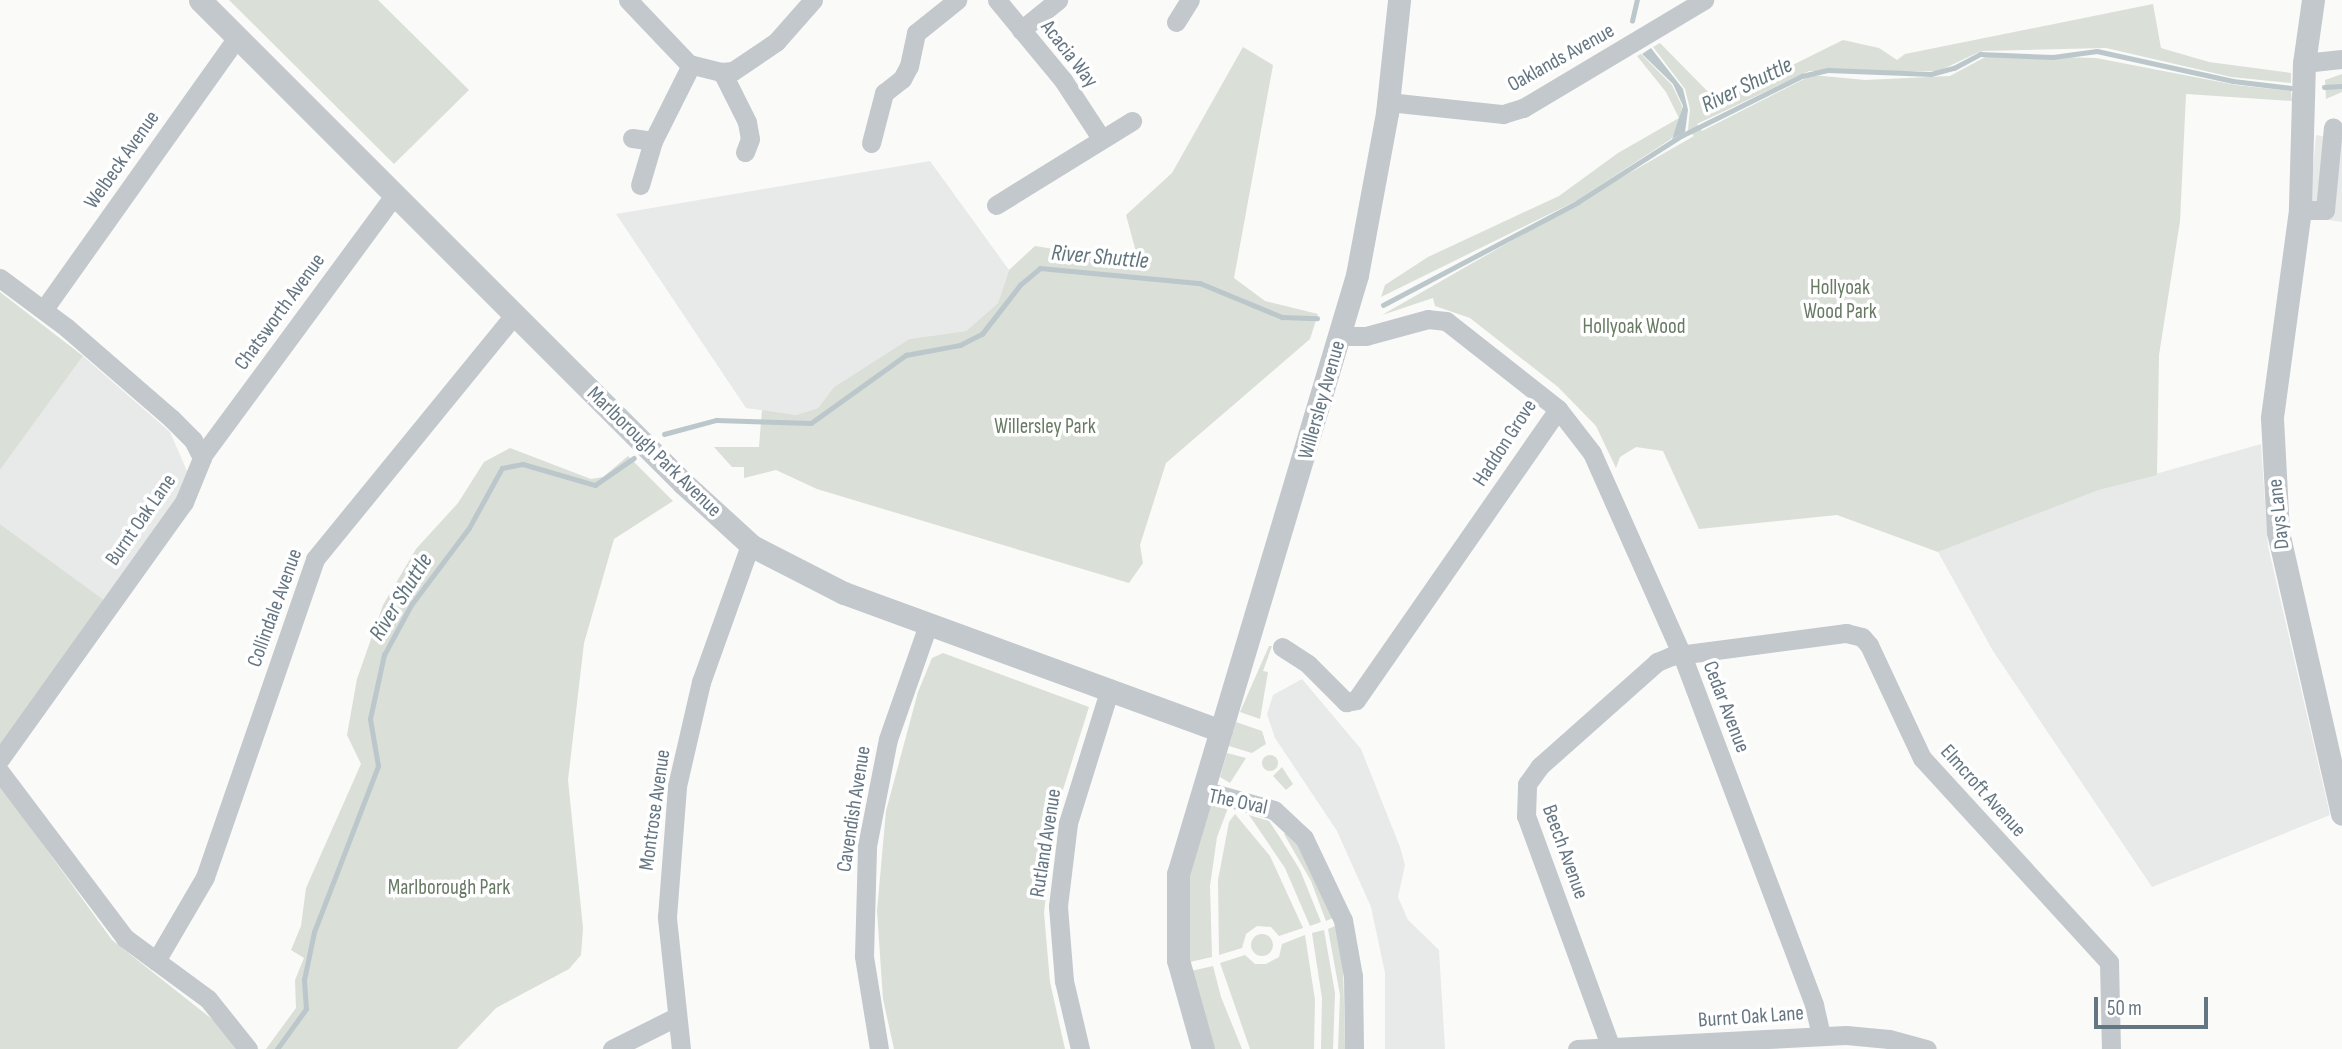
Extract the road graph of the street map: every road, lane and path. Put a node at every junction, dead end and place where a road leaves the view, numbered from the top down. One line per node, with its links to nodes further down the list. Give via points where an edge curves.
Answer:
1 (200, 0): 13 (street, Marlborough Park Avenue)
2 (628, 0): 16 (street)
3 (813, 0): 17 (street, via 776,41 733,71)
4 (957, 0): 25 (street, via 916,33 909,66 902,79 884,93)
5 (997, 0): 12 (street, Acacia Way)
6 (1058, 0): 12 (street)
7 (1190, 0): 11 (street)
8 (1399, 0): 18 (street, Willersley Avenue)
9 (1704, 0): 18 (street, Oaklands Avenue, via 1523,108 1503,114)
10 (2313, 0): 15 (street, Days Lane)
11 (1176, 22)
12 (1021, 30): 23 (street, Acacia Way, via 1063,80)
13 (237, 37): 28 (street, Marlborough Park Avenue); 32 (street, Welbeck Avenue)
14 (2342, 60): 15 (street)
15 (2304, 62): 20 (street, Days Lane)
16 (691, 65): 17 (street); 24 (street)
17 (722, 72): 26 (street, via 747,122 750,139)
18 (1388, 102): 34 (street, Willersley Avenue, via 1353,292)
19 (1132, 121): 23 (street)
20 (2305, 122): 21 (street); 30 (street, Days Lane)
21 (2338, 128): 30 (street, via 2325,210)
22 (632, 138): 24 (street)
23 (1101, 138): 29 (street)
24 (653, 141): 27 (street)
25 (871, 144)
26 (745, 152)
27 (640, 185)
28 (395, 194): 33 (street, Marlborough Park Avenue); 36 (street, Chatsworth Avenue)
29 (996, 205)
30 (2300, 210): 46 (street, Days Lane, via 2272,418 2278,532)
31 (0, 278): 32 (street)
32 (44, 309): 36 (street, via 187,433)
33 (514, 315): 37 (street, Marlborough Park Avenue); 47 (street, Collindale Avenue, via 315,559 205,877)
34 (1340, 336): 35 (street, Haddon Grove, via 1366,336 1427,319 1446,321); 42 (street, Willersley Avenue)
35 (1558, 410): 39 (street, Haddon Grove, via 1356,700 1346,702 1308,664); 40 (street, Cedar Avenue, via 1592,453)
36 (202, 456): 43 (street, Burnt Oak Lane, via 200,473 184,502)
37 (750, 545): 38 (street, Marlborough Park Avenue, via 844,593); 48 (street, Montrose Avenue, via 701,682 677,786 667,917)
38 (928, 625): 41 (street, Marlborough Park Avenue); 54 (street, Cavendish Avenue, via 888,739 867,846 864,956)
39 (1282, 647)
40 (1682, 655): 49 (street, Cedar Avenue, via 1814,1005); 50 (street, Beech Avenue, via 1657,662 1540,766 1524,794 1526,816); 60 (street, Elmcroft Avenue, via 1846,633 1866,641 1922,758 2109,962)
41 (1110, 688): 42 (street, Marlborough Park Avenue); 55 (street, Rutland Avenue, via 1069,823 1058,906 1064,981)
42 (1221, 731): 45 (street, Willersley Avenue)
43 (0, 759)
44 (0, 772): 47 (street, via 118,929)
45 (1202, 790): 56 (street, The Oval, via 1178,874 1175,929 1184,989); 57 (street, The Oval, via 1274,810 1304,838 1343,920 1353,976)
46 (2342, 814)
47 (156, 961): 51 (street, via 208,999)
48 (676, 1017): 52 (street); 53 (street, Montrose Avenue)
49 (1821, 1035): 50 (street, Burnt Oak Lane); 59 (street, Burnt Oak Lane, via 1889,1038)
50 (1611, 1048): 58 (street, Burnt Oak Lane)
51 (248, 1049)
52 (612, 1049)
53 (681, 1049)
54 (879, 1049)
55 (1080, 1049)
56 (1203, 1049)
57 (1354, 1049)
58 (1577, 1049)
59 (1927, 1049)
60 (2111, 1049)

